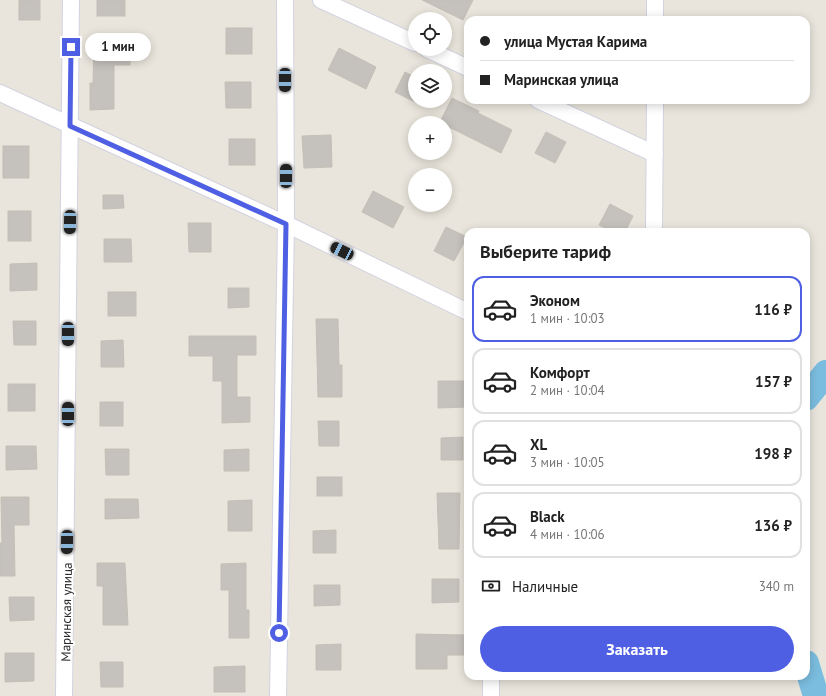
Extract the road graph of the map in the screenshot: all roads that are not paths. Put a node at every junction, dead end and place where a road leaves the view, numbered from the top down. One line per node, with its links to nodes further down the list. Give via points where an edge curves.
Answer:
1 (71, 0): 12 (street, Маринская улица)
2 (285, 0): 14 (street)
3 (321, 0): 6 (street)
4 (655, 0): 5 (street)
5 (655, 16)
6 (408, 40)
7 (442, 56): 8 (street)
8 (464, 66)
9 (0, 93): 12 (street)
10 (547, 104): 13 (street)
11 (655, 104): 13 (street)
12 (70, 126): 14 (street); 18 (street, Маринская улица)
13 (655, 154): 15 (street)
14 (286, 224): 16 (street); 19 (street)
15 (654, 228)
16 (464, 310)
17 (491, 680): 20 (street)
18 (64, 696)
19 (278, 696)
20 (491, 696)

